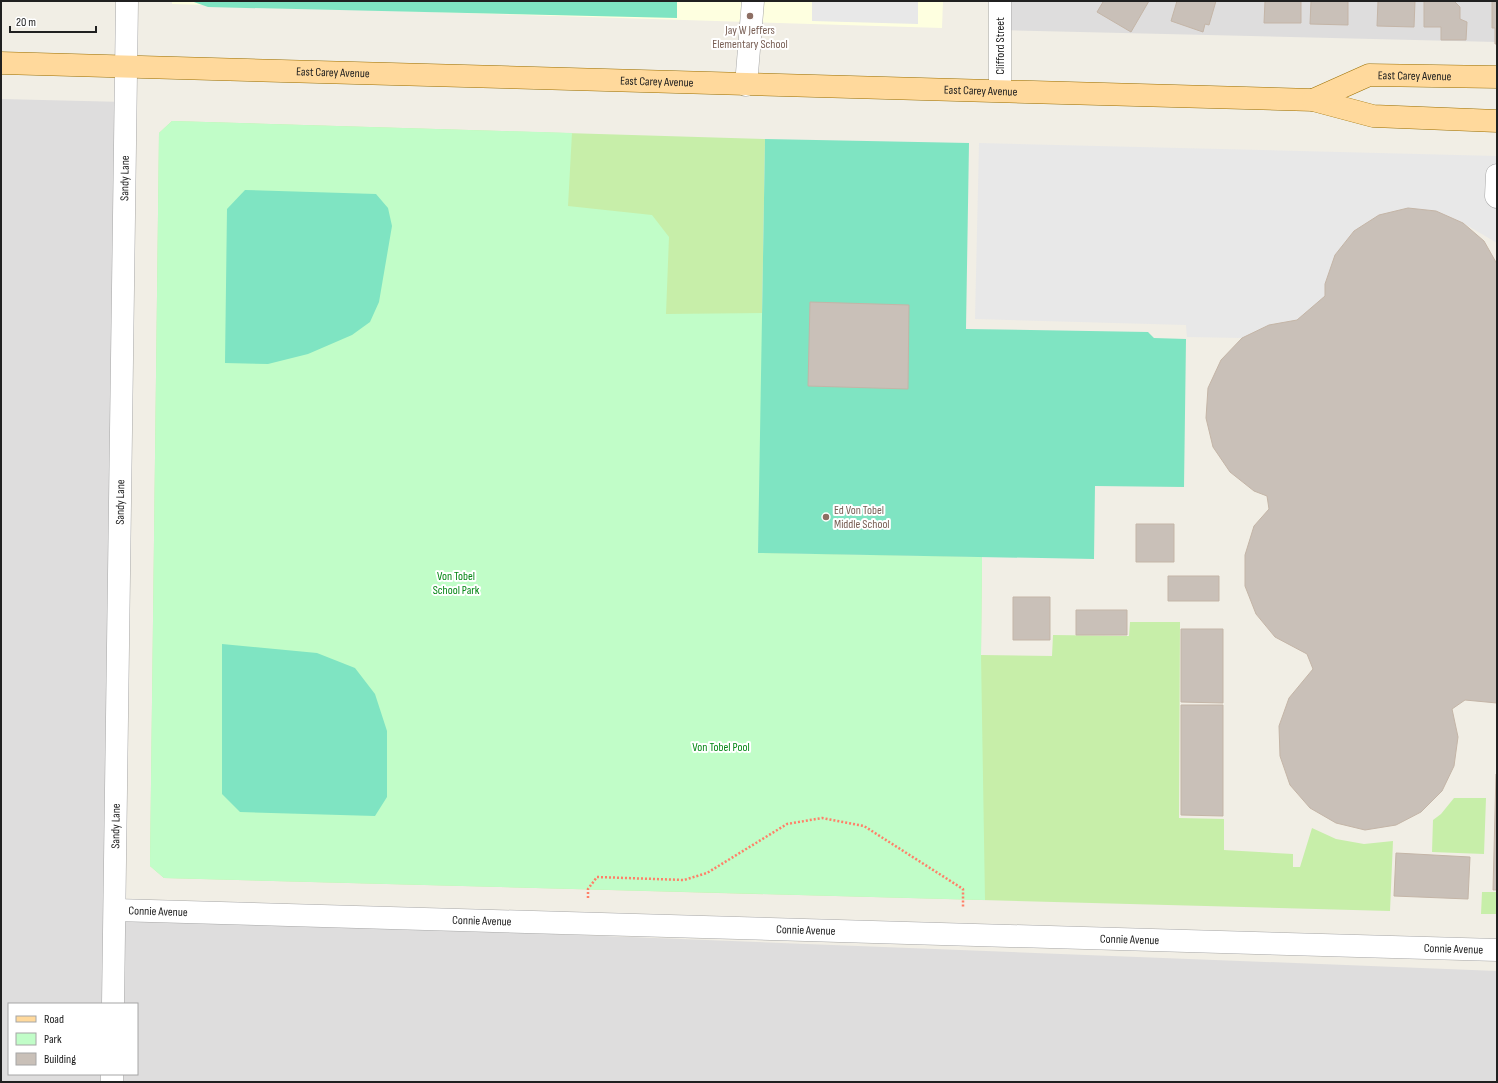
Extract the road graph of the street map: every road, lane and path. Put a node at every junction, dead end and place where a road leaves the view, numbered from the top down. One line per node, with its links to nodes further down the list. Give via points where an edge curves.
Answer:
1 (128, 1): 5 (street, Sandy Lane)
2 (753, 1): 7 (street)
3 (1000, 1): 8 (street, Clifford Street)
4 (1, 63): 5 (main road, East Carey Avenue)
5 (127, 66): 7 (main road, East Carey Avenue); 13 (street, Sandy Lane)
6 (1497, 77): 9 (main road, East Carey Avenue, via 1369,75)
7 (746, 85): 8 (main road, East Carey Avenue)
8 (1000, 90): 9 (main road, East Carey Avenue)
9 (1313, 100): 10 (main road, East Carey Avenue, via 1373,116)
10 (1497, 121)
11 (1497, 175): 12 (street)
12 (1497, 197)
13 (115, 910): 14 (street, Connie Avenue); 17 (street, Sandy Lane)
14 (587, 924): 15 (street, Connie Avenue); 15 (path, via 588,889 597,878 684,880 706,873 787,824 822,818 864,826 963,889)
15 (962, 935): 16 (street, Connie Avenue)
16 (1497, 950)
17 (113, 1003)

